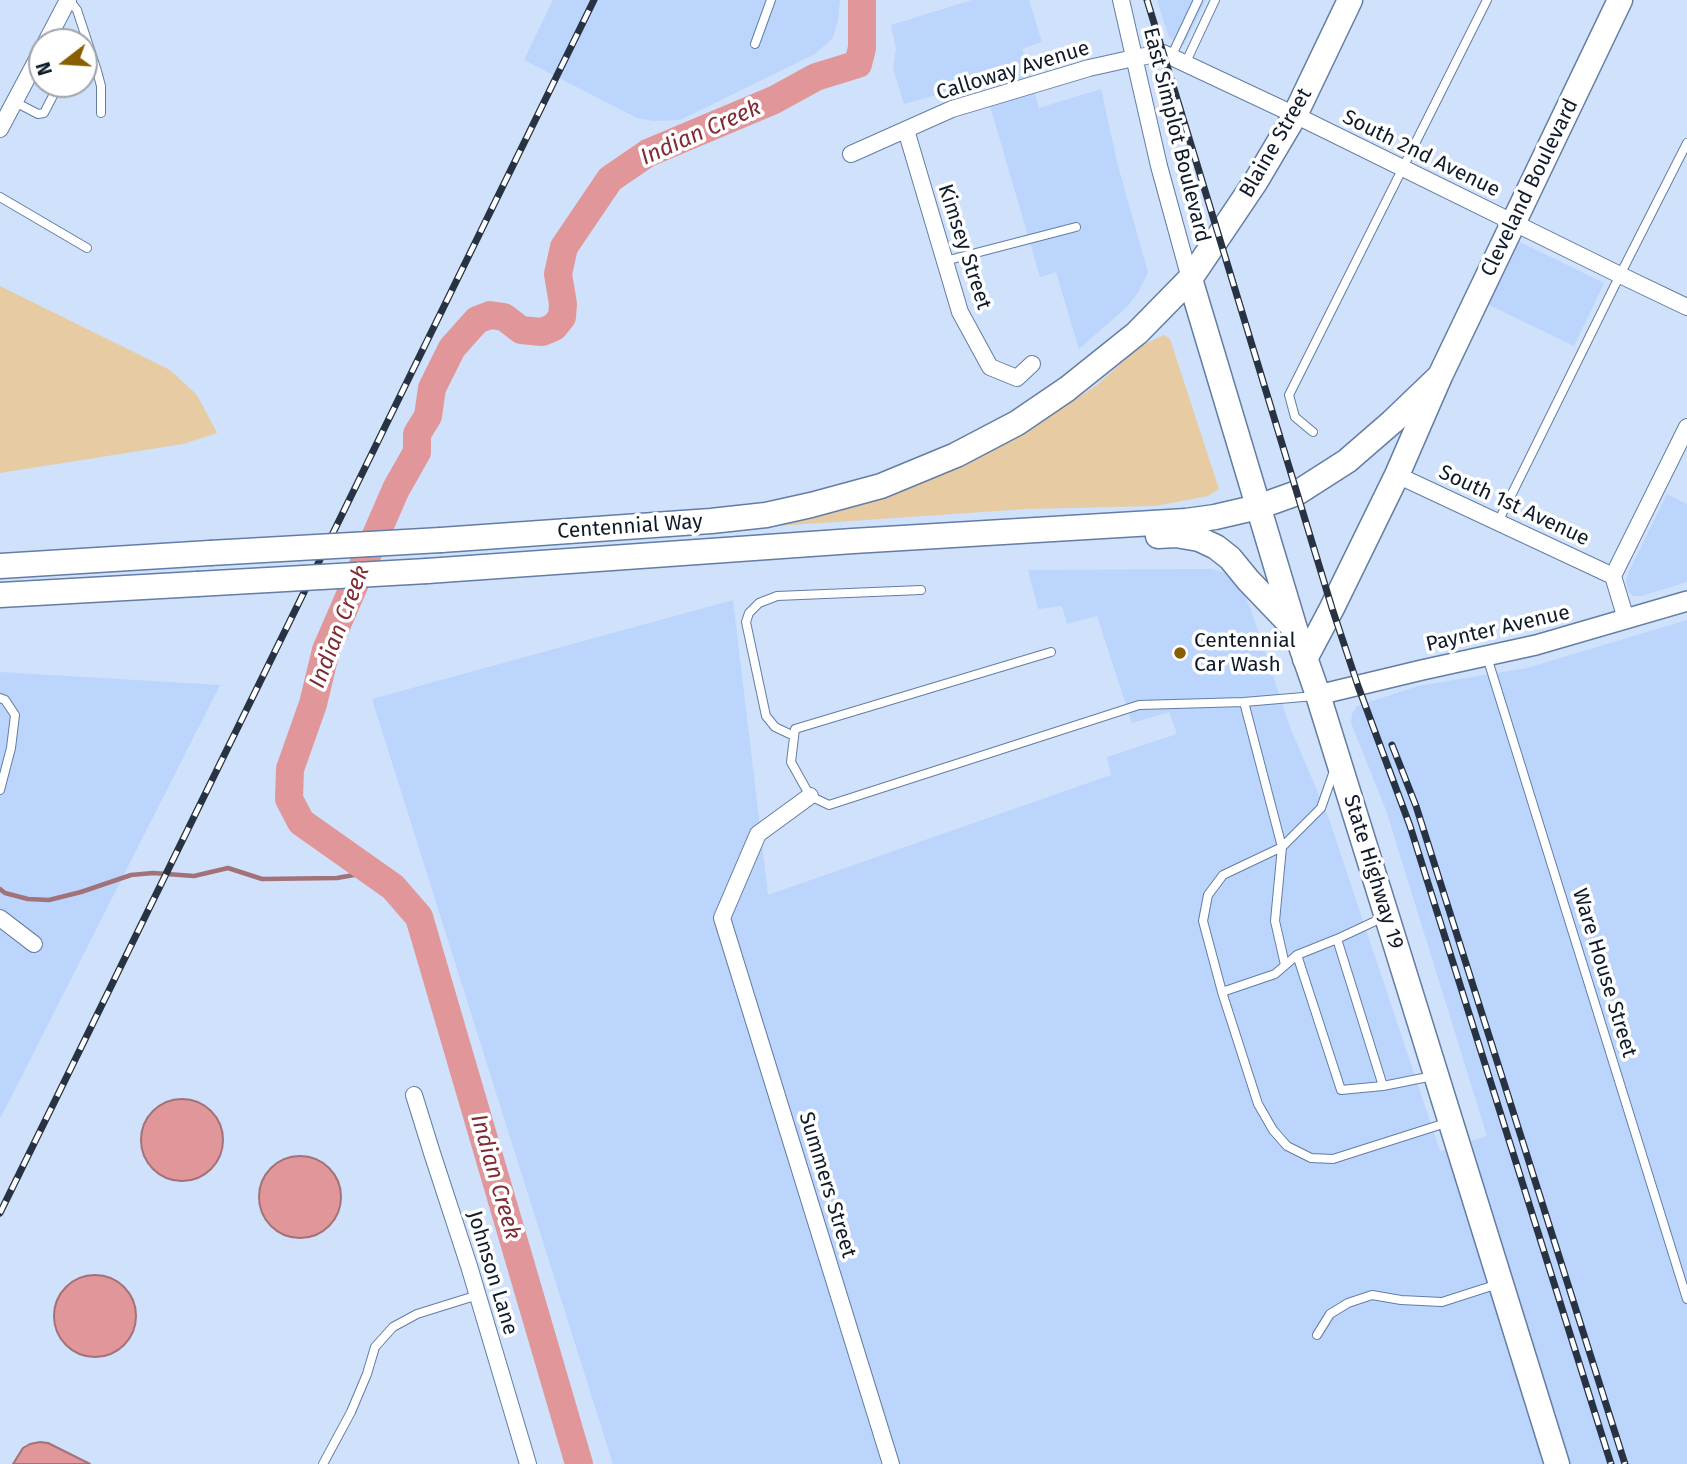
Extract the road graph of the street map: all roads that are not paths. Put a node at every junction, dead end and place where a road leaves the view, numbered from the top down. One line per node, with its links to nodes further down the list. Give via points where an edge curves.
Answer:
1 (68, 0): 9 (street); 10 (lane, via 77,10)
2 (771, 0): 11 (lane)
3 (1121, 0): 12 (street, East Simplot Boulevard)
4 (1198, 0): 13 (lane)
5 (1215, 0): 13 (lane)
6 (1350, 0): 19 (main road, Blaine Street)
7 (1487, 0): 24 (lane)
8 (1620, 0): 26 (main road, Cleveland Boulevard)
9 (53, 28)
10 (81, 28)
11 (755, 44)
12 (1134, 58): 13 (street, South 2nd Avenue, via 1163,53); 21 (street, Calloway Avenue, via 952,109); 31 (street, East Simplot Boulevard)
13 (1178, 60): 19 (street, South 2nd Avenue)
14 (28, 77): 17 (street)
15 (98, 78): 18 (lane)
16 (52, 98): 17 (lane, via 44,113 38,114)
17 (15, 102): 20 (street)
18 (101, 113)
19 (1295, 115): 24 (street, South 2nd Avenue); 31 (main road, Blaine Street)
20 (0, 130)
21 (906, 130): 23 (street, Calloway Avenue); 29 (street, Kimsey Street)
22 (1687, 143): 30 (lane)
23 (851, 154)
24 (1403, 169): 26 (street, South 2nd Avenue); 36 (lane, via 1289,395 1295,417)
25 (0, 197): 28 (lane)
26 (1513, 222): 30 (street, South 2nd Avenue); 34 (main road, Cleveland Boulevard)
27 (1076, 227): 29 (lane)
28 (87, 248)
29 (944, 261): 33 (street, Kimsey Street, via 960,312 990,367 1017,378)
30 (1620, 275): 32 (street, South 2nd Avenue); 39 (lane)
31 (1190, 279): 38 (main road, State Highway 19); 41 (main road, Centennial Way, bridge, via 1137,333 1017,423 881,486 811,505 698,522)
32 (1687, 307)
33 (1032, 364)
34 (1440, 376): 37 (main road, Cleveland Boulevard); 38 (main road, Centennial Way, via 1347,461 1297,493)
35 (1687, 427): 42 (street)
36 (1313, 432)
37 (1397, 475): 39 (street, South 1st Avenue); 50 (main road, Cleveland Boulevard)
38 (1258, 507): 40 (main road, Centennial Way, via 1186,521); 47 (main road, State Highway 19)
39 (1498, 522): 42 (street, South 1st Avenue)
40 (853, 541): 44 (main road, Centennial Way, bridge); 47 (main road, via 897,552 1176,535 1199,539 1230,558)
41 (0, 566)
42 (1613, 576): 46 (street)
43 (921, 590): 54 (lane, via 777,596 749,612 746,622 766,716 775,727)
44 (0, 595)
45 (1687, 601): 46 (street, Paynter Avenue)
46 (1626, 620): 49 (street, Paynter Avenue)
47 (1295, 629): 50 (main road, State Highway 19)
48 (1051, 652): 54 (lane, via 795,729)
49 (1487, 657): 51 (street, Paynter Avenue); 72 (lane, Ware House Street)
50 (1305, 659): 51 (main road, State Highway 19)
51 (1318, 695): 53 (lane); 55 (main road, State Highway 19)
52 (0, 698): 56 (lane, via 15,715)
53 (1244, 702): 57 (lane, via 1139,705 829,805); 58 (lane)
54 (794, 736): 57 (lane, via 791,762)
55 (1338, 759): 58 (lane, via 1321,808); 59 (main road, State Highway 19)
56 (0, 790)
57 (810, 796): 76 (street, Summers Street, via 758,834 722,918)
58 (1282, 847): 64 (lane, via 1275,921); 65 (lane, via 1223,874 1208,895 1203,921)
59 (1387, 916): 61 (lane); 66 (main road, State Highway 19)
60 (1, 920): 62 (street)
61 (1337, 939): 63 (lane); 67 (lane)
62 (34, 944)
63 (1297, 955): 64 (lane); 67 (lane, via 1341,1090)
64 (1285, 965): 65 (lane, via 1275,974)
65 (1222, 992): 69 (lane, via 1258,1104 1287,1146 1311,1158 1333,1159)
66 (1436, 1075): 67 (lane); 69 (main road, State Highway 19)
67 (1383, 1086)
68 (414, 1094): 71 (street, Johnson Lane)
69 (1451, 1122): 70 (main road, State Highway 19)
70 (1501, 1283): 73 (lane, via 1442,1302 1372,1295 1330,1314); 77 (main road, State Highway 19)
71 (478, 1295): 74 (lane, via 417,1314 393,1327 375,1347 351,1412); 75 (street, Johnson Lane)
72 (1687, 1299)
73 (1317, 1335)
74 (323, 1464)
75 (528, 1464)
76 (891, 1464)
77 (1557, 1464)

